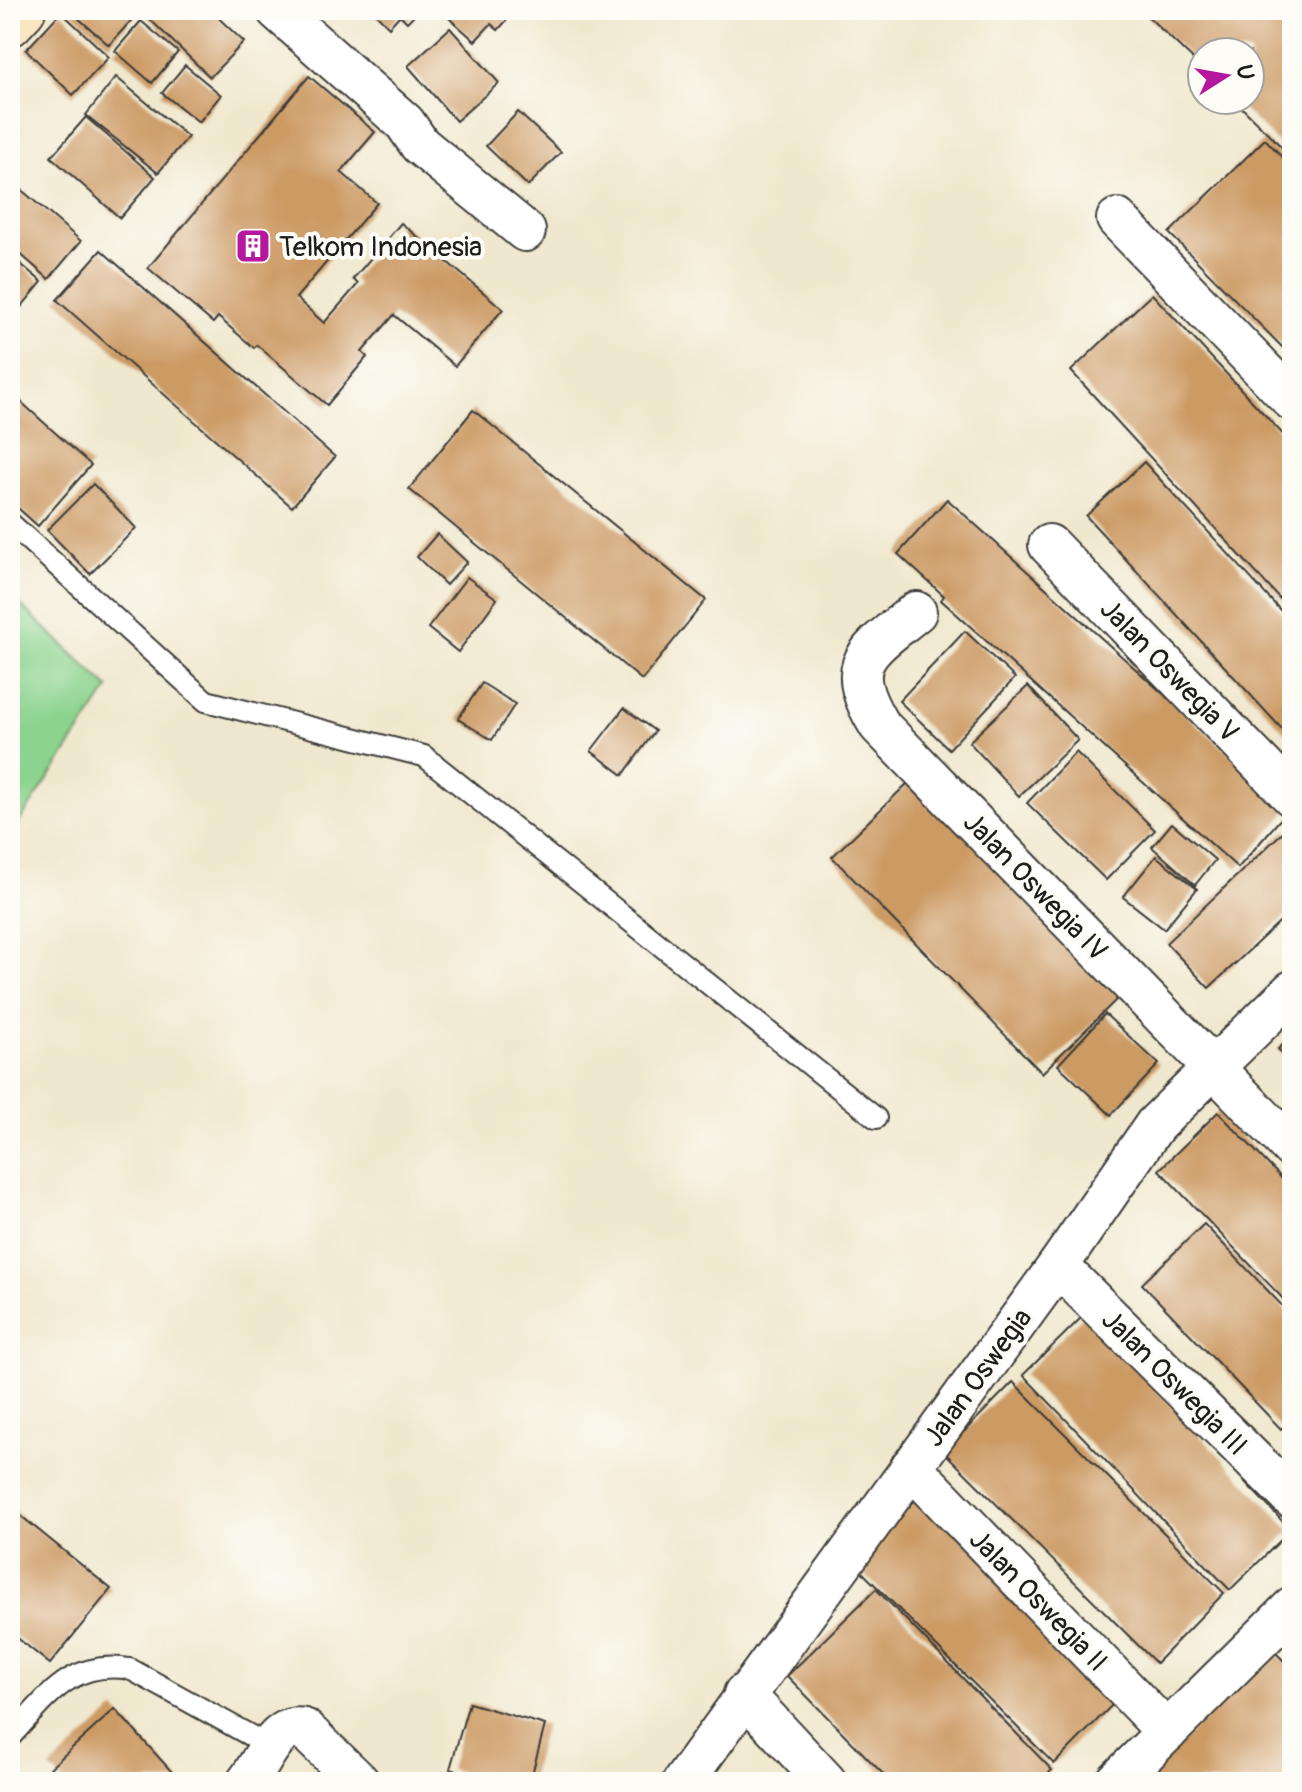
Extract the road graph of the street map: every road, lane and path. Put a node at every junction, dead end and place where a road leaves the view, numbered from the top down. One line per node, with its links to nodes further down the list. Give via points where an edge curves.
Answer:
1 (23, 10): 3 (main road)
2 (277, 10): 5 (street, via 405,123 420,145)
3 (10, 24)
4 (1117, 219): 6 (street)
5 (525, 231)
6 (1292, 400)
7 (10, 523): 13 (lane, via 206,701 424,756)
8 (1049, 545): 10 (street, Jalan Oswegia V)
9 (916, 612): 12 (street, Jalan Oswegia IV, via 870,650 859,675 861,696 879,725)
10 (1292, 796)
11 (1292, 991): 12 (street, Jalan Oswegia)
12 (1213, 1067): 14 (street, Jalan Oswegia IV); 15 (street, Jalan Oswegia, via 1155,1125)
13 (876, 1118)
14 (1292, 1148)
15 (1058, 1266): 16 (street, Jalan Oswegia); 17 (street, Jalan Oswegia III)
16 (911, 1467): 19 (street, Jalan Oswegia); 20 (street, Jalan Oswegia II)
17 (1292, 1498)
18 (1292, 1608): 20 (street)
19 (744, 1694): 24 (street, Jalan Oswegia); 25 (street)
20 (1167, 1732): 26 (street)
21 (10, 1737): 22 (lane, via 67,1678 114,1667 130,1669)
22 (263, 1763): 23 (street, via 304,1729)
23 (359, 1782)
24 (683, 1782)
25 (826, 1782)
26 (1116, 1782)

